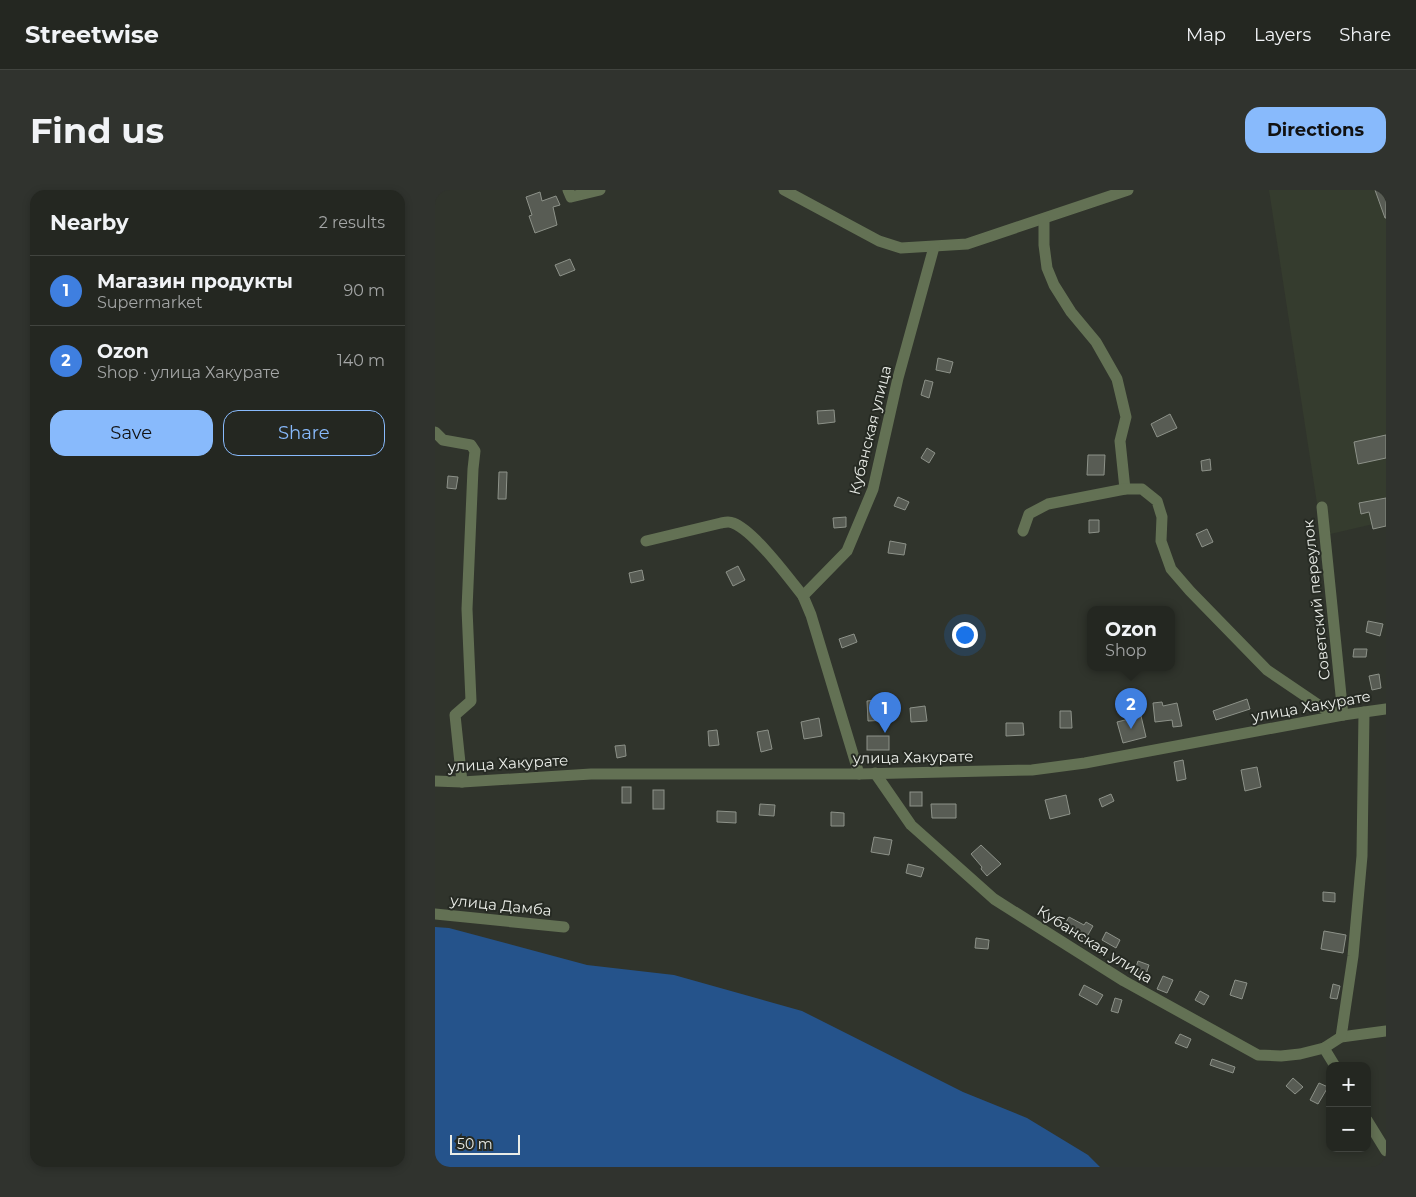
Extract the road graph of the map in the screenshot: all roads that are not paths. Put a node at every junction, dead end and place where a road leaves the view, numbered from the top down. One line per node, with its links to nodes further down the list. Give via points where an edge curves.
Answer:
1 (600, 190): 4 (street)
2 (784, 190): 6 (street, via 879,241 901,248)
3 (1128, 190): 5 (street)
4 (569, 193)
5 (1044, 219): 6 (street, via 967,244); 8 (street, via 1047,268 1054,285 1096,342 1117,379 1126,417 1120,441)
6 (934, 247): 12 (street, Кубанская улица, via 898,378 873,489 847,551)
7 (438, 438): 19 (street, via 471,445 475,451 467,609 471,701 455,715)
8 (1125, 488): 10 (street, Советский переулок, via 1048,504 1029,514); 15 (street, Советский переулок, via 1142,489 1157,501 1162,517 1161,541 1171,568 1190,591 1267,670 1323,708)
9 (1322, 507): 15 (street, Советский переулок)
10 (1023, 531)
11 (646, 541): 12 (street, via 721,523 734,523 746,530)
12 (803, 596): 17 (street)
13 (1386, 709): 14 (street, улица Хакурате)
14 (1364, 712): 15 (street, улица Хакурате); 23 (street, via 1362,856 1353,956)
15 (1343, 715): 16 (street, улица Хакурате, via 1067,766 1032,770)
16 (875, 773): 17 (street, улица Хакурате); 24 (street, Кубанская улица, via 911,825 994,899 1124,980 1258,1055 1300,1054)
17 (859, 774): 19 (street, улица Хакурате, via 591,774)
18 (435, 781): 19 (street, улица Хакурате)
19 (462, 782)
20 (435, 914): 21 (street, улица Дамба)
21 (564, 926)
22 (1386, 1031): 23 (street)
23 (1341, 1037): 24 (street, Кубанская улица)
24 (1324, 1048): 25 (street)
25 (1333, 1062)
26 (1371, 1127): 27 (street)
27 (1386, 1151)

